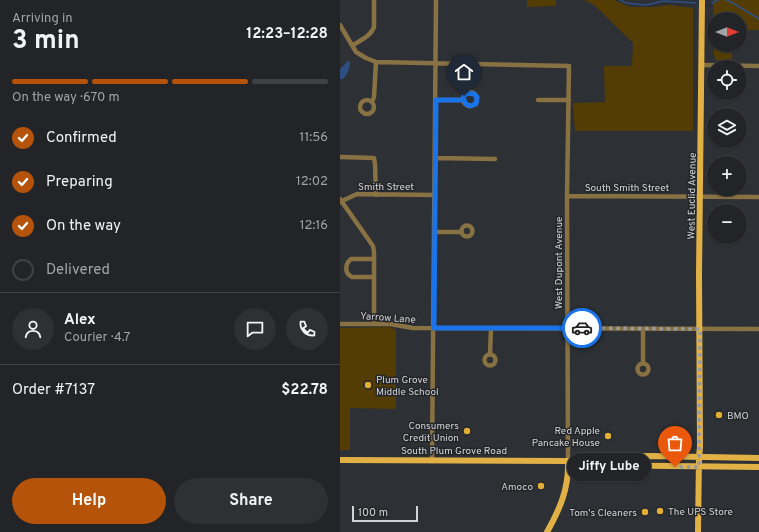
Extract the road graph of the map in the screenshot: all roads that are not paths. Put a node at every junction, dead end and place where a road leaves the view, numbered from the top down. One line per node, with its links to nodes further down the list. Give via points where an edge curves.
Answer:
1 (374, 0): 7 (street, via 373,31)
2 (436, 0): 9 (street)
3 (702, 0): 10 (main road, West Euclid Avenue)
4 (340, 25): 5 (street)
5 (345, 33): 6 (street); 7 (street)
6 (340, 36)
7 (353, 45): 8 (street, via 356,52)
8 (376, 62): 9 (street); 16 (street)
9 (436, 64): 12 (street); 15 (street, West Dupont Avenue, via 569,66)
10 (702, 65): 11 (street); 23 (main road, West Euclid Avenue)
11 (759, 66)
12 (436, 100): 13 (street); 18 (street)
13 (464, 100)
14 (538, 100): 15 (street)
15 (569, 100): 22 (street, West Dupont Avenue)
16 (372, 102)
17 (340, 157): 20 (street, via 374,158)
18 (436, 158): 19 (street); 21 (street)
19 (495, 159)
20 (376, 195): 21 (street, Smith Street); 25 (street, Smith Street, via 357,194)
21 (434, 195): 26 (street)
22 (567, 196): 23 (street, South Smith Street); 34 (street, West Dupont Avenue)
23 (700, 197): 24 (street, South Smith Street); 36 (main road, West Euclid Avenue)
24 (759, 197)
25 (340, 201): 28 (street, via 373,246)
26 (434, 232): 27 (street); 32 (street)
27 (461, 232)
28 (374, 259): 29 (street); 29 (street, via 351,259 346,264 347,273 352,277)
29 (374, 277): 31 (street)
30 (340, 324): 31 (street, Yarrow Lane)
31 (374, 324): 32 (street, Yarrow Lane)
32 (434, 328): 33 (street, Yarrow Lane); 43 (street)
33 (491, 328): 34 (street, Yarrow Lane); 38 (street)
34 (567, 328): 35 (street, Yarrow Lane); 44 (street, West Dupont Avenue)
35 (643, 329): 36 (street, Yarrow Lane); 39 (street)
36 (700, 329): 37 (street, Yarrow Lane); 40 (main road, West Euclid Avenue)
37 (759, 329)
38 (490, 354)
39 (643, 363)
40 (699, 457): 41 (main road, South Plum Grove Road); 44 (main road, South Plum Grove Road, via 581,457); 45 (main road, West Euclid Avenue)
41 (759, 458)
42 (340, 460): 43 (main road, South Plum Grove Road)
43 (432, 460): 44 (main road, South Plum Grove Road)
44 (568, 461): 45 (main road, South Plum Grove Road, via 581,465); 47 (main road, via 564,494 558,513)
45 (699, 467): 46 (main road, South Plum Grove Road); 48 (main road, West Euclid Avenue)
46 (759, 467)
47 (547, 532)
48 (698, 532)

